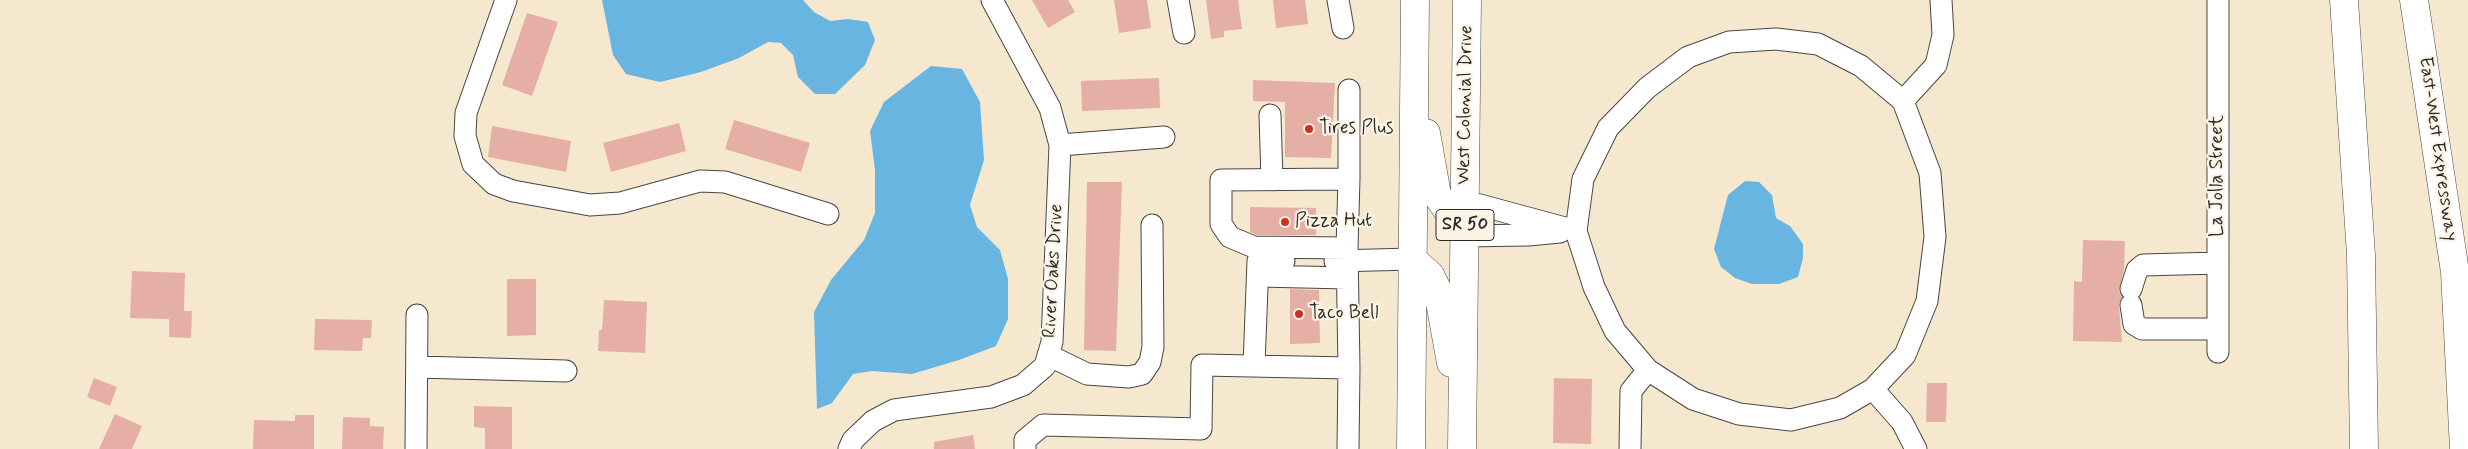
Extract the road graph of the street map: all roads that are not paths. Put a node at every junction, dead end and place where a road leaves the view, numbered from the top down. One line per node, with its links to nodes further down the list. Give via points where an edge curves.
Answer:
1 (506, 0): 22 (street, via 466,113 465,136 473,164 494,184 513,191 590,205 620,204 700,181 725,182)
2 (992, 0): 18 (street, River Oaks Drive, via 1050,108)
3 (1178, 0): 12 (street)
4 (1338, 0): 11 (street)
5 (1415, 0): 13 (highway, SR 50)
6 (1467, 0): 21 (highway, West Colonial Drive / SR 50)
7 (1941, 0): 15 (street, via 1943,35 1936,65)
8 (2218, 0): 28 (street, La Jolla Street)
9 (2344, 0): 47 (highway, via 2361,255)
10 (2414, 0): 48 (highway, East-West Expressway, via 2455,272)
11 (1344, 28)
12 (1184, 34)
13 (1415, 67): 25 (highway, via 1437,196); 26 (highway, SR 50)
14 (1349, 90): 19 (street)
15 (1903, 101): 24 (street, via 1861,66 1818,44 1776,39 1729,42 1688,56 1647,88 1608,128 1583,180); 38 (street, via 1930,173 1935,237 1927,302 1905,355)
16 (1270, 115): 20 (street)
17 (1164, 137): 18 (street)
18 (1060, 144): 32 (street, River Oaks Drive, via 1052,342)
19 (1349, 179): 20 (street); 27 (street)
20 (1272, 180): 27 (street, via 1221,180 1221,224 1230,237 1254,247)
21 (1465, 201): 24 (street); 25 (highway, West Colonial Drive / SR 50)
22 (828, 214)
23 (1152, 225): 32 (street, via 1154,347 1142,374 1129,377 1088,374)
24 (1576, 231): 25 (street); 36 (street, via 1594,287 1614,330)
25 (1465, 236): 39 (highway, West Colonial Drive / SR 50)
26 (1412, 259): 27 (street); 39 (highway, via 1430,275 1438,291); 44 (highway, SR 50)
27 (1347, 262): 33 (street, via 1258,261); 35 (street)
28 (2218, 263): 30 (street, La Jolla Street); 30 (street, via 2142,265 2136,270 2131,297 2134,324 2142,329)
29 (417, 315): 34 (street)
30 (2218, 329): 31 (street, La Jolla Street)
31 (2218, 352)
32 (1048, 355): 41 (street, River Oaks Drive, via 1045,366 1023,385 991,397 894,410 873,421 853,440)
33 (1254, 365): 35 (street); 42 (street, via 1202,365 1201,429 1044,425 1025,440)
34 (416, 367): 37 (street); 40 (street)
35 (1349, 368): 43 (street)
36 (1648, 370): 38 (street, via 1692,398 1739,414 1791,420 1840,408); 45 (street, via 1631,391)
37 (566, 371)
38 (1873, 389): 46 (street, via 1902,422)
39 (1462, 437)
40 (416, 449)
41 (849, 449)
42 (1025, 449)
43 (1348, 449)
44 (1411, 449)
45 (1630, 449)
46 (1916, 449)
47 (2364, 449)
48 (2464, 449)

